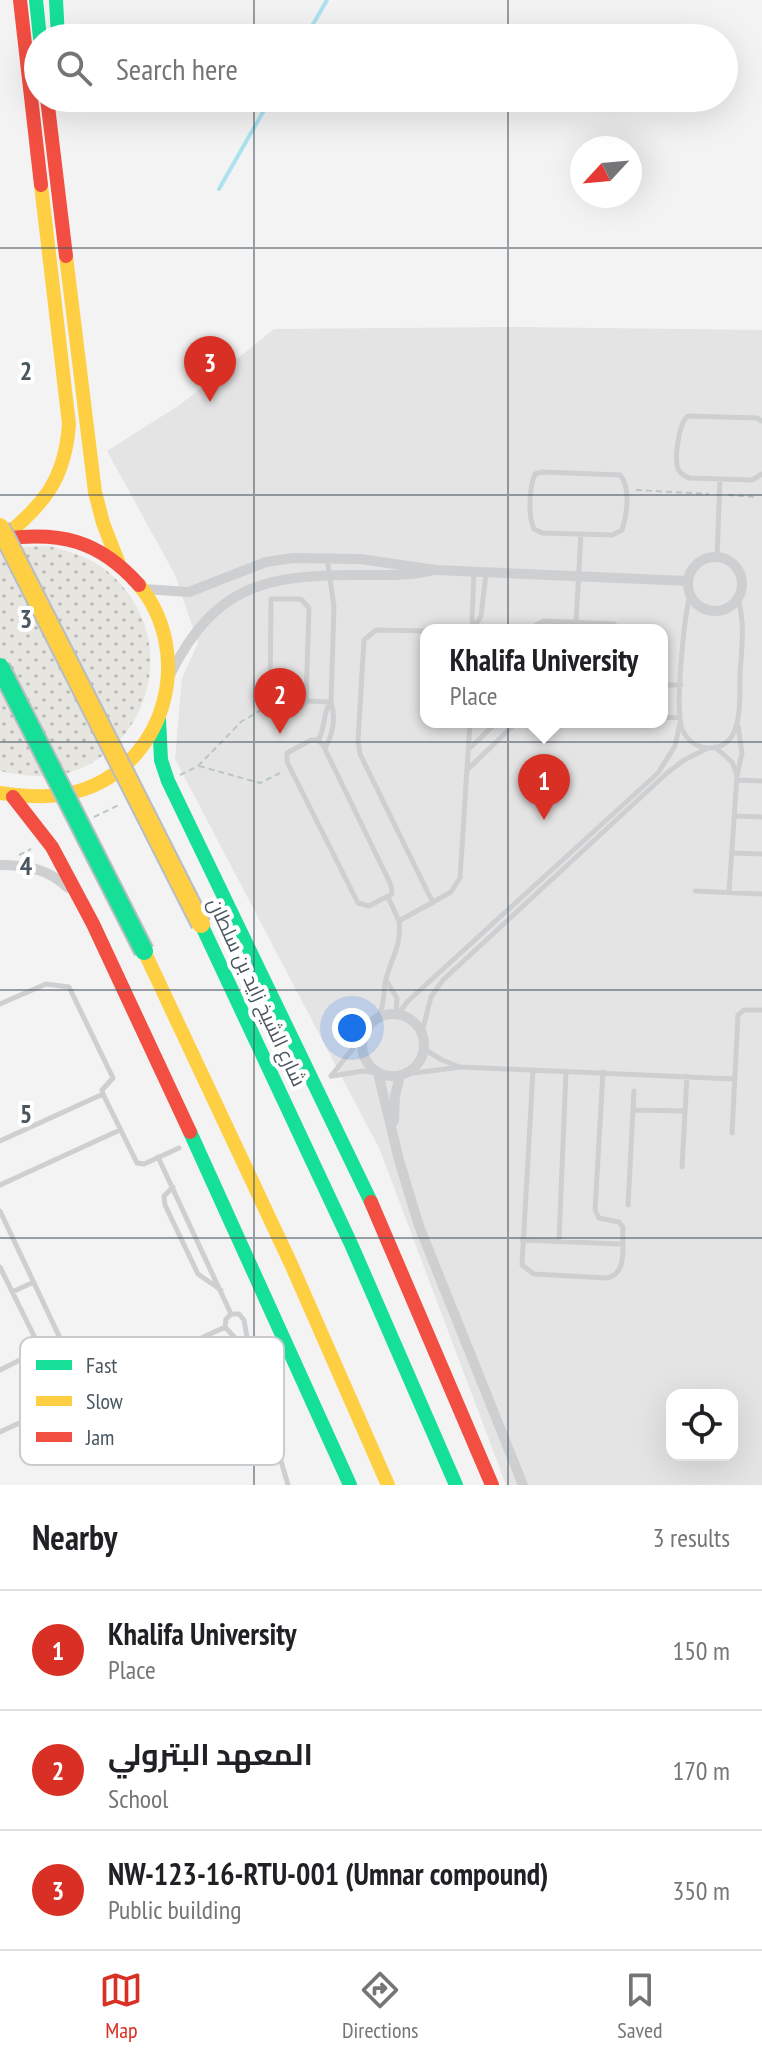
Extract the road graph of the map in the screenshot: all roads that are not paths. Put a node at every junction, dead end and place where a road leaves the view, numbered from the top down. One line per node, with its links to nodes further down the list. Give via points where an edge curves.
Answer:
1 (20, 0): 6 (main road)
2 (36, 0): 4 (main road)
3 (56, 0): 5 (main road)
4 (39, 24)
5 (57, 24)
6 (24, 35)
7 (33, 112): 15 (main road, via 69,424 64,462 51,490 33,513)
8 (49, 112): 10 (main road)
9 (61, 112): 10 (main road)
10 (66, 256): 18 (main road, via 95,492)
11 (762, 421): 13 (lane, via 692,415 682,421 677,465 681,473)
12 (762, 474): 13 (lane, via 752,480)
13 (720, 479): 17 (lane)
14 (581, 534): 14 (lane, via 534,529 535,474 615,473 624,479 622,530 612,535); 23 (lane)
15 (1, 535): 18 (main road, via 63,537 93,547); 124 (main road, شارع الشيخ زايد بن سلطان, bridge, via 201,924 351,1244)
16 (327, 557): 19 (street); 22 (lane); 26 (street, via 266,562 189,592)
17 (717, 557): 24 (street, via 697,563); 29 (street, via 741,576)
18 (119, 564): 26 (main road)
19 (436, 570): 20 (street); 22 (street, via 398,576)
20 (474, 572): 21 (street); 31 (lane)
21 (486, 572): 23 (street); 32 (lane)
22 (331, 575): 25 (street); 41 (lane)
23 (579, 577): 24 (street); 30 (lane)
24 (688, 581): 27 (street)
25 (265, 583): 28 (lane); 37 (street, via 209,615)
26 (144, 589): 37 (main road, via 159,616)
27 (690, 596): 29 (street, via 713,611); 39 (lane)
28 (271, 599): 40 (lane, via 301,599 309,608); 40 (lane, via 272,704 295,708)
29 (738, 599): 45 (lane, via 743,630)
30 (576, 622): 33 (lane); 34 (lane)
31 (474, 624)
32 (477, 624)
33 (538, 624)
34 (614, 624)
35 (420, 631): 66 (lane, via 376,630 364,640 359,747)
36 (0, 667): 123 (main road, bridge, via 144,951)
37 (169, 678): 43 (main road)
38 (668, 685): 39 (lane)
39 (681, 685): 44 (lane)
40 (306, 701): 41 (lane)
41 (331, 702): 49 (lane); 51 (lane, via 333,727)
42 (668, 718): 44 (lane)
43 (159, 719): 56 (main road, via 144,745 100,784 42,799); 125 (main road, via 168,781 363,1183)
44 (680, 720): 50 (lane, via 690,740); 72 (lane, via 675,746 658,773)
45 (738, 725): 50 (lane, via 727,742); 54 (lane, via 742,743)
46 (470, 728): 52 (lane)
47 (491, 728): 52 (lane)
48 (511, 728): 53 (lane)
49 (318, 740): 51 (lane); 65 (lane, via 287,753 290,768 358,903 369,906)
50 (712, 747): 54 (lane, via 732,762); 74 (lane, via 667,773 443,980 431,997)
51 (325, 748): 65 (lane, via 393,889)
52 (469, 749): 53 (lane)
53 (468, 770): 66 (lane, via 460,878 451,892)
54 (737, 778): 55 (lane); 57 (lane)
55 (762, 781)
56 (6, 795): 68 (main road, via 48,840)
57 (735, 816): 58 (lane); 59 (lane)
58 (762, 817)
59 (732, 853): 60 (lane); 63 (lane)
60 (762, 854)
61 (0, 865): 68 (street, via 21,865 59,879)
62 (695, 891): 63 (lane)
63 (729, 892): 64 (lane)
64 (762, 894)
65 (388, 897): 67 (lane)
66 (433, 903): 67 (lane)
67 (399, 921): 69 (lane, via 397,950)
68 (93, 924): 114 (main road)
69 (386, 981): 72 (lane, via 397,998); 73 (lane)
70 (0, 1004): 86 (lane, via 46,984 72,990 113,1076)
71 (762, 1010): 84 (lane, via 738,1015)
72 (397, 1014): 73 (street); 74 (street)
73 (378, 1018): 75 (street)
74 (422, 1032): 76 (street)
75 (363, 1036): 81 (street, via 366,1061); 81 (lane, via 331,1076)
76 (424, 1049): 77 (lane); 82 (street, via 418,1064)
77 (461, 1067): 78 (lane); 82 (lane)
78 (533, 1070): 79 (lane); 100 (lane)
79 (566, 1071): 80 (lane); 101 (lane)
80 (603, 1072): 83 (lane); 102 (lane, via 595,1210 599,1218 621,1223)
81 (378, 1073): 82 (street); 91 (street)
82 (403, 1075): 91 (street, via 395,1096)
83 (687, 1076): 84 (lane); 88 (lane)
84 (733, 1079): 90 (lane)
85 (634, 1091): 87 (lane)
86 (103, 1094): 89 (lane); 92 (lane)
87 (633, 1110): 88 (lane); 98 (lane)
88 (685, 1111): 95 (lane)
89 (120, 1130): 94 (lane, via 137,1163); 96 (lane)
90 (732, 1133)
91 (393, 1135): 126 (street, via 419,1226)
92 (0, 1141)
93 (179, 1148): 94 (lane)
94 (158, 1157): 97 (lane)
95 (682, 1167)
96 (0, 1185)
97 (173, 1187): 105 (lane); 105 (lane, via 164,1196 165,1205 198,1274)
98 (628, 1205)
99 (0, 1211): 104 (lane)
100 (522, 1240): 101 (lane); 102 (lane, via 521,1260 529,1272 607,1278 621,1270)
101 (559, 1241): 102 (lane)
102 (622, 1244)
103 (0, 1267): 106 (lane)
104 (34, 1282): 106 (lane); 110 (lane)
105 (221, 1290): 107 (lane)
106 (12, 1292): 109 (lane)
107 (231, 1314): 108 (lane); 113 (lane, via 244,1320)
108 (225, 1327): 111 (lane); 112 (lane)
109 (34, 1337)
110 (60, 1337)
111 (205, 1337)
112 (234, 1337)
113 (247, 1337)
114 (284, 1337)
115 (284, 1337): 122 (main road)
116 (20, 1360): 117 (lane)
117 (0, 1370)
118 (20, 1423): 119 (lane)
119 (0, 1432)
120 (282, 1465): 121 (lane)
121 (288, 1485)
122 (350, 1485)
123 (388, 1485)
124 (456, 1485)
125 (492, 1485)
126 (523, 1485)

